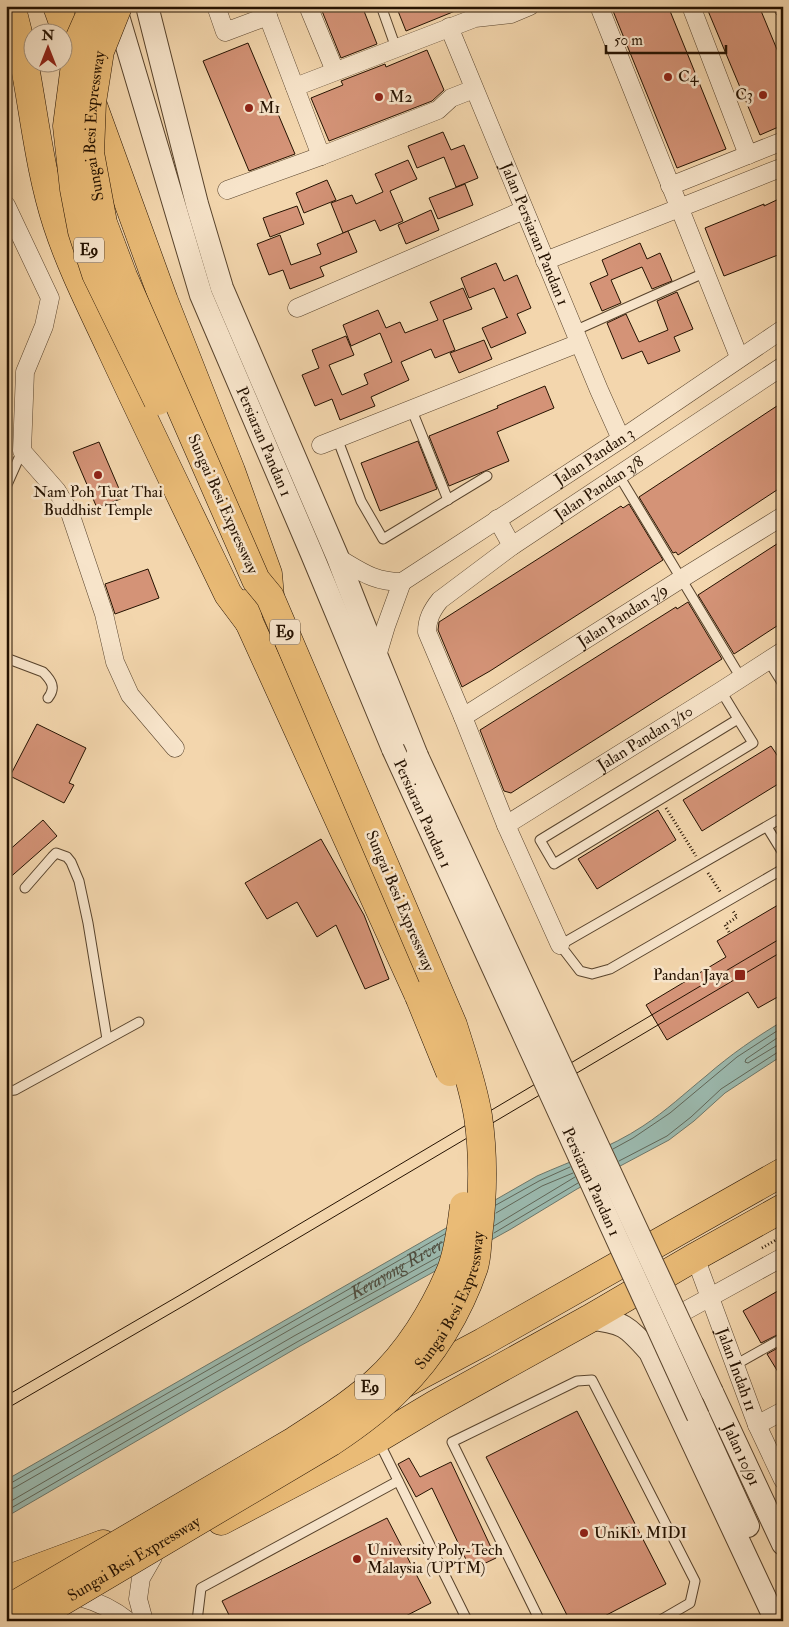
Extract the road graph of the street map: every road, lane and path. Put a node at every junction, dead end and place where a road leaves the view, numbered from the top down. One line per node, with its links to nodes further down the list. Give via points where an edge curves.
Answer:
1 (94, 6): 52 (highway, Sungai Besi Expressway / E9, bridge, via 78,42 67,126 82,231 96,274 180,448 237,580)
2 (117, 6): 51 (highway, Sungai Besi Expressway / E9, bridge, via 100,51 92,102 90,153 102,223 256,580); 94 (street, Persiaran Pandan 1, bridge, via 201,295 393,749)
3 (147, 6): 48 (street, Persiaran Pandan 1, via 197,204 222,288)
4 (216, 6): 11 (street, via 225,32)
5 (308, 6): 16 (street)
6 (381, 6): 15 (lane)
7 (530, 6): 12 (street, via 511,14)
8 (599, 6): 24 (street)
9 (691, 6): 20 (street)
10 (58, 7): 22 (highway)
11 (266, 11): 17 (street)
12 (472, 12): 14 (street)
13 (12, 16): 26 (highway, via 28,80)
14 (449, 28): 15 (street); 18 (street, Jalan Persiaran Pandan 1)
15 (396, 48): 16 (street)
16 (335, 72): 17 (street)
17 (295, 87): 21 (street)
18 (474, 89): 21 (street, via 451,98 438,110); 29 (street, Jalan Persiaran Pandan 1)
19 (783, 141): 20 (street)
20 (748, 155): 24 (street)
21 (322, 156): 25 (street)
22 (115, 165): 26 (highway, via 101,154 79,148 60,157 52,167); 51 (highway, via 268,574)
23 (783, 168): 28 (street)
24 (670, 186): 28 (street)
25 (227, 190)
26 (48, 198): 52 (highway, via 81,285 175,484 228,594)
27 (6, 205): 40 (street, via 50,298 44,326 25,372)
28 (679, 209): 30 (street); 31 (street)
29 (524, 210): 30 (street, Jalan Persiaran Pandan 1); 32 (street)
30 (545, 261): 34 (street, Jalan Persiaran Pandan 1)
31 (704, 272): 34 (lane); 35 (street)
32 (296, 308)
33 (783, 328): 35 (street, Jalan Pandan 3)
34 (577, 337): 37 (street); 38 (street, Jalan Persiaran Pandan 1)
35 (738, 357): 38 (street, Jalan Pandan 3)
36 (783, 366): 41 (street, Jalan Pandan 3/8)
37 (411, 408): 39 (street); 44 (lane)
38 (621, 439): 46 (street, Jalan Pandan 3)
39 (329, 442): 44 (lane, via 383,539)
40 (22, 451): 43 (lane); 62 (street, via 57,491 70,513 104,614 115,662 130,695)
41 (618, 474): 47 (street, Jalan Pandan 3/8); 49 (lane)
42 (487, 476): 44 (lane)
43 (6, 487)
44 (448, 500)
45 (783, 516): 49 (street, Jalan Pandan 3/9)
46 (497, 519): 47 (street); 50 (street, Jalan Pandan 3)
47 (512, 546): 60 (street, Jalan Pandan 3/8, via 440,600 427,621 427,632)
48 (338, 558): 50 (street, via 372,578); 54 (street, Persiaran Pandan 1)
49 (681, 579): 56 (lane); 60 (street, Jalan Pandan 3/9)
50 (402, 582): 54 (street)
51 (270, 597): 96 (highway, Sungai Besi Expressway / E9, bridge, via 452,1025 468,1074 478,1115 482,1162 482,1209 474,1265 460,1301 440,1338 400,1388 362,1421)
52 (249, 622): 95 (highway, Sungai Besi Expressway / E9, bridge, via 419,996 454,1083 466,1192 461,1232 452,1268 437,1298 407,1348 374,1383 294,1441)
53 (775, 655): 56 (street, Jalan Pandan 3/10); 57 (lane)
54 (378, 656): 82 (street, Persiaran Pandan 1, bridge, via 417,756)
55 (6, 658): 59 (lane, via 43,672 54,689)
56 (741, 678): 58 (street, Jalan Pandan 3/10)
57 (783, 684)
58 (721, 691): 61 (lane); 64 (street, Jalan Pandan 3/10)
59 (48, 698)
60 (463, 718): 64 (street)
61 (738, 719): 61 (lane, via 540,840 554,864 753,743)
62 (175, 748)
63 (783, 817): 65 (lane)
64 (506, 825): 69 (street)
65 (767, 826): 66 (lane); 69 (lane)
66 (783, 853)
67 (783, 869): 69 (lane, via 610,969 592,974 580,971)
68 (25, 888): 71 (lane, via 56,854 67,857 71,862 79,881 88,922)
69 (560, 945)
70 (139, 1022): 71 (lane)
71 (107, 1039): 72 (lane, via 15,1090)
72 (6, 1090)
73 (783, 1172): 88 (highway, E9, via 482,1342)
74 (783, 1208): 75 (highway)
75 (695, 1257): 77 (street, Jalan Indah 11); 78 (highway)
76 (783, 1257): 77 (street)
77 (710, 1297): 80 (street, via 667,1321 653,1337); 81 (street, Jalan Indah 11)
78 (589, 1319): 80 (street, via 609,1320 624,1326); 85 (highway)
79 (783, 1338): 81 (lane)
80 (650, 1352): 104 (street)
81 (735, 1365): 84 (street, Jalan Indah 11)
82 (712, 1392): 89 (street, Jalan 10/91)
83 (783, 1411): 84 (street)
84 (757, 1425): 86 (street, Jalan Indah 11)
85 (378, 1439): 87 (lane); 90 (highway)
86 (783, 1480)
87 (398, 1481): 100 (lane, via 201,1588); 101 (lane, via 466,1618)
88 (114, 1541): 91 (highway); 93 (highway, E9)
89 (783, 1544)
90 (153, 1557): 92 (highway); 99 (street, via 141,1578 138,1599)
91 (6, 1580)
92 (80, 1596): 97 (highway); 98 (street, via 118,1612)
93 (6, 1599)
94 (783, 1602)
95 (6, 1610)
96 (29, 1621)
97 (36, 1621)
98 (128, 1621)
99 (144, 1621)
100 (197, 1621)
101 (460, 1621)
102 (540, 1621): 103 (lane, via 452,1442 577,1381 592,1380 694,1580 690,1604)
103 (659, 1621)
104 (776, 1621)

